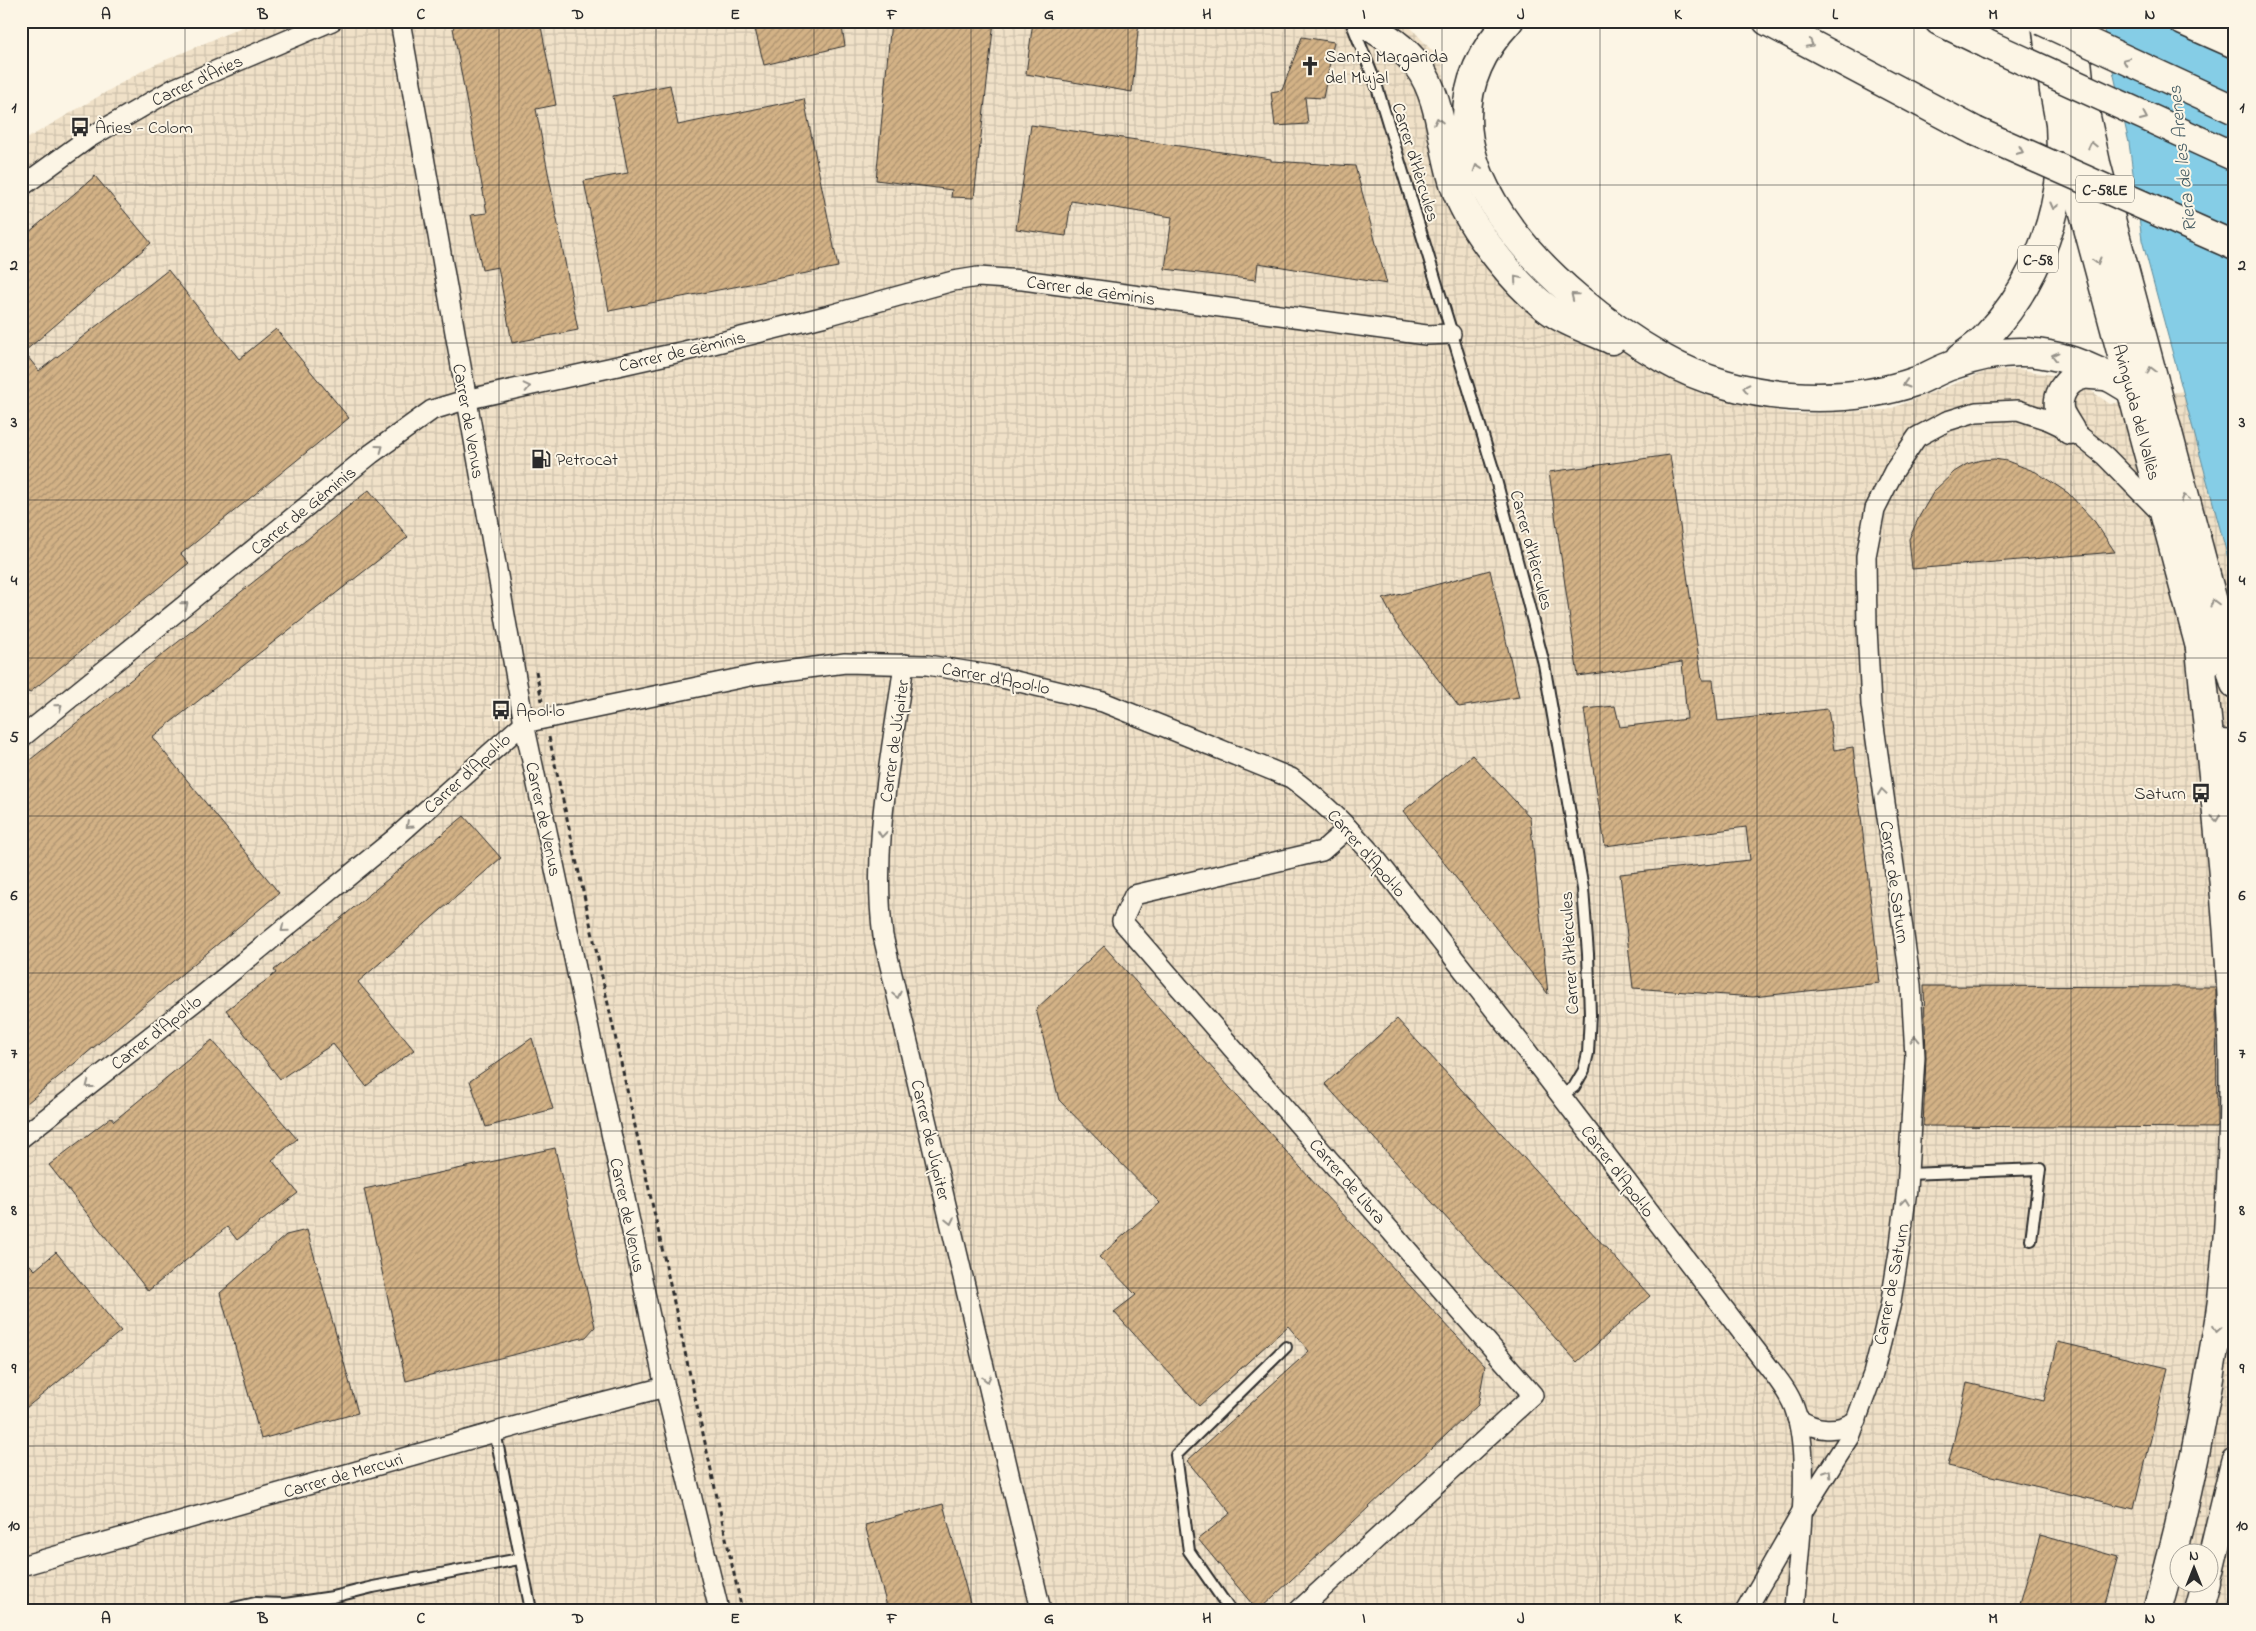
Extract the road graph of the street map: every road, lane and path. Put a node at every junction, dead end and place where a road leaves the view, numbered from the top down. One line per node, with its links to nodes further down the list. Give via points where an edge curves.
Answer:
1 (332, 21): 16 (street, Carrer d'Àries, via 175,88 87,139)
2 (400, 21): 23 (street, Carrer de Venus)
3 (1351, 21): 18 (lane, Carrer d'Hèrcules, via 1376,84)
4 (1362, 21): 19 (main road, one-way to 4, via 1557,315 1524,288 1483,238 1457,192 1432,94 1418,66 1394,41)
5 (1509, 21): 19 (main road, one-way to 5, via 1600,317 1565,289 1508,226 1490,200 1476,167 1468,133 1469,93 1480,62 1494,37)
6 (1767, 21): 17 (main road, C-58LE, one-way to 17, bridge, via 1975,131)
7 (1939, 21): 15 (main road, one-way to 15, bridge)
8 (2042, 21): 13 (main road, one-way to 8, bridge)
9 (2046, 21): 14 (main road, Avinguda del Vallès)
10 (2073, 21): 25 (main road, Avinguda del Vallès, one-way to 10, via 2096,162 2080,89)
11 (2183, 21): 12 (main road)
12 (2235, 44)
13 (2235, 110)
14 (2060, 123): 20 (main road, C-58, one-way to 20, via 2058,191 2041,252 2008,312 1986,338); 22 (main road, Avinguda del Vallès, one-way to 22)
15 (2235, 157)
16 (21, 187)
17 (2235, 246)
18 (1451, 334): 23 (street, Carrer de Gèminis, one-way to 18, via 685,351 952,280 978,277 1015,279 1426,335); 37 (lane, Carrer d'Hèrcules, via 1494,472 1544,664 1583,889 1588,954 1588,1053 1584,1070 1574,1087)
19 (1666, 360): 20 (main road, one-way to 19, via 1877,392 1836,397 1790,396 1746,389 1700,375)
20 (1951, 365): 21 (main road, one-way to 20, via 2064,358 2015,351 1985,355)
21 (2104, 376): 22 (main road); 24 (main road, via 2084,375 2070,380 2061,391 2060,413)
22 (2131, 391): 25 (main road, via 2144,402); 26 (main road, Avinguda del Vallès)
23 (465, 400): 32 (street, Carrer de Venus); 33 (street, Carrer de Gèminis, one-way to 23, via 371,454 432,410)
24 (2070, 430): 26 (street, Carrer de Saturn, via 2105,456); 40 (street, Carrer de Saturn, one-way to 24, via 1915,1024 1870,705 1866,556 1874,509 1916,437 1947,421 1976,412 2018,410)
25 (2168, 434): 30 (main road, Avinguda del Vallès, one-way to 25)
26 (2165, 516): 27 (main road, Avinguda del Vallès)
27 (2200, 648): 34 (main road, Avinguda del Vallès, via 2221,729); 36 (main road, one-way to 36)
28 (534, 661): 31 (path)
29 (904, 664): 31 (street, Carrer d'Apol·lo, via 845,663 755,675); 35 (street, Carrer d'Apol·lo, via 990,675 1103,702 1291,778); 61 (street, Carrer de Júpiter, one-way to 61, via 880,848 879,895 883,936)
30 (2235, 684)
31 (545, 718): 32 (street, Carrer d'Apol·lo); 60 (path)
32 (524, 723): 39 (street, Carrer d'Apol·lo, one-way to 39, via 394,839); 44 (street, Carrer de Venus)
33 (21, 738)
34 (2235, 802)
35 (1348, 828): 37 (street, Carrer d'Apol·lo, via 1373,855); 63 (street, Carrer de Libra, via 1322,851 1134,895 1122,921 1533,1394)
36 (2232, 945): 38 (main road)
37 (1561, 1096): 45 (street, Carrer d'Apol·lo, via 1784,1388)
38 (2233, 1135): 49 (main road, one-way to 49, via 2222,1302)
39 (21, 1138)
40 (1908, 1174): 41 (lane, via 2040,1169); 46 (street, Carrer de Saturn, one-way to 40, via 1890,1307)
41 (2031, 1240)
42 (2235, 1342): 49 (main road)
43 (1286, 1347): 62 (lane, via 1176,1455 1189,1551)
44 (665, 1387): 47 (street, Carrer de Mercuri); 59 (street, Carrer de Venus)
45 (1797, 1418): 46 (street, via 1814,1428 1828,1429 1849,1426); 50 (street, Carrer d'Apol·lo, via 1802,1451)
46 (1857, 1420): 50 (street, Carrer de Saturn, one-way to 46, via 1850,1437)
47 (495, 1432): 53 (lane); 54 (street, Carrer de Mercuri)
48 (2235, 1462): 52 (main road)
49 (2200, 1473): 51 (main road); 66 (main road)
50 (1801, 1514): 64 (street); 65 (street, Carrer de Saturn)
51 (2191, 1544)
52 (2216, 1544)
53 (520, 1559): 57 (lane, via 333,1597 285,1604 256,1603); 58 (lane)
54 (21, 1566)
55 (2180, 1594): 67 (main road)
56 (2204, 1594): 68 (main road)
57 (225, 1610)
58 (531, 1610)
59 (719, 1610)
60 (742, 1610)
61 (1041, 1610)
62 (1230, 1610)
63 (1299, 1610)
64 (1746, 1610)
65 (1794, 1610)
66 (2157, 1610)
67 (2176, 1610)
68 (2200, 1610)

